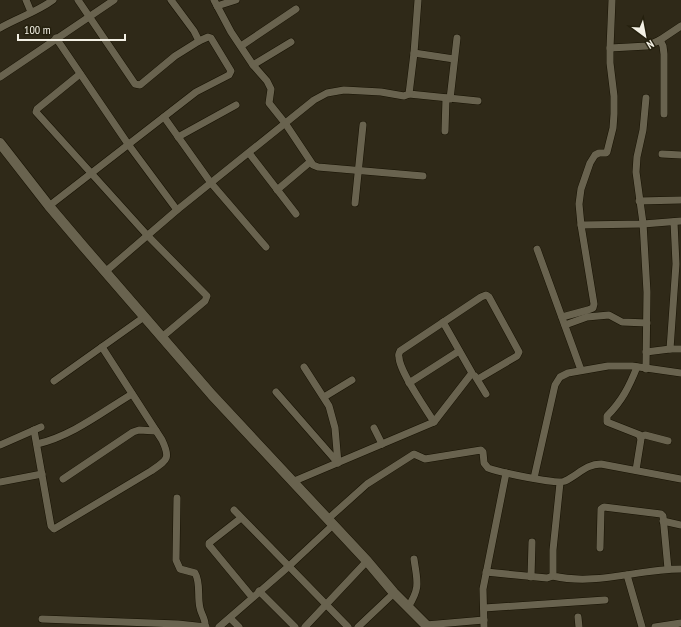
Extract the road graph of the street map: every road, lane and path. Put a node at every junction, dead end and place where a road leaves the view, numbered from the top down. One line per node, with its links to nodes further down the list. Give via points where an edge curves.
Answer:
1 (26, 0): 11 (street)
2 (53, 0): 11 (street)
3 (78, 0): 12 (street)
4 (114, 0): 12 (street)
5 (171, 0): 18 (street)
6 (236, 0): 9 (street)
7 (418, 0): 22 (street)
8 (612, 0): 21 (street)
9 (215, 3): 20 (street)
10 (296, 9): 20 (street)
11 (31, 12): 14 (street)
12 (90, 16): 15 (street); 18 (street, via 138,85)
13 (681, 26): 17 (street)
14 (0, 28)
15 (56, 38): 25 (street); 26 (street)
16 (457, 38): 23 (street)
17 (660, 40): 21 (street, via 647,46); 32 (street, via 664,54)
18 (199, 41): 33 (street, via 211,38 230,69 230,74 196,92)
19 (291, 42): 24 (street)
20 (241, 46): 24 (street)
21 (610, 48): 57 (street, via 614,96 613,128 607,152 595,155 581,189)
22 (414, 53): 23 (street); 27 (street)
23 (454, 59): 28 (street)
24 (253, 65): 34 (street, via 267,81 271,89 269,103)
25 (80, 74): 39 (street); 45 (street, via 36,112)
26 (0, 77)
27 (409, 94): 28 (street); 34 (street, via 404,96 344,90 327,92)
28 (448, 98): 30 (street); 36 (street)
29 (646, 98): 50 (street, via 636,164)
30 (478, 101)
31 (236, 106): 37 (street)
32 (664, 114)
33 (164, 117): 37 (street); 39 (street)
34 (285, 123): 40 (street); 43 (street)
35 (363, 125): 44 (street)
36 (445, 131)
37 (178, 137): 47 (street)
38 (0, 143): 52 (main road)
39 (128, 144): 45 (street); 53 (street)
40 (249, 153): 47 (street); 48 (street)
41 (662, 154): 42 (street)
42 (681, 155)
43 (310, 162): 44 (street, via 318,167); 48 (street)
44 (358, 170): 46 (street); 51 (street)
45 (91, 172): 52 (street); 58 (street)
46 (423, 176)
47 (211, 183): 53 (street); 60 (street)
48 (278, 190): 54 (street)
49 (681, 200): 50 (street)
50 (639, 201): 56 (street)
51 (355, 203)
52 (49, 206): 63 (main road)
53 (176, 210): 58 (street)
54 (296, 214)
55 (678, 222): 56 (street); 59 (street)
56 (643, 224): 57 (street); 67 (street)
57 (581, 225): 65 (street, via 594,304 593,308)
58 (147, 235): 63 (street); 69 (street, via 207,296 206,301)
59 (678, 242): 62 (street)
60 (266, 247)
61 (537, 249): 65 (street)
62 (678, 264): 71 (street)
63 (105, 272): 64 (main road)
64 (144, 317): 69 (main road); 70 (street)
65 (562, 317): 68 (street)
66 (443, 322): 73 (street); 81 (street, via 481,297 489,297 519,352 517,356); 84 (street, via 400,351 399,361)
67 (647, 323): 68 (street, via 622,322 608,315 587,317); 74 (street)
68 (565, 325): 78 (street)
69 (162, 337): 107 (main road)
70 (102, 347): 83 (street); 86 (street)
71 (670, 349): 72 (street); 74 (street)
72 (681, 349)
73 (460, 352): 79 (street); 84 (street)
74 (646, 352): 77 (street)
75 (304, 367): 88 (street)
76 (638, 367): 77 (street); 78 (street, via 608,366); 94 (street, via 628,390 607,416 607,422)
77 (646, 369): 80 (street)
78 (581, 370): 103 (street, via 560,377 555,386)
79 (472, 373): 81 (street); 89 (street)
80 (681, 373)
81 (478, 379): 87 (street)
82 (352, 380): 88 (street)
83 (54, 381)
84 (409, 383): 89 (street)
85 (276, 392): 99 (street)
86 (132, 394): 93 (street); 97 (street, via 70,432 51,441)
87 (486, 394)
88 (324, 397): 99 (street, via 335,428)
89 (434, 422): 98 (street)
90 (41, 427): 92 (street)
91 (374, 428): 98 (street)
92 (34, 430): 96 (street); 97 (street)
93 (156, 431): 102 (street, via 167,451 168,457 164,463 56,528 51,526); 104 (street, via 133,432)
94 (640, 436): 95 (street); 100 (street)
95 (668, 441)
96 (0, 444)
97 (36, 444): 102 (street)
98 (382, 444): 99 (street)
99 (338, 463): 107 (street)
100 (636, 470): 105 (street); 108 (street, via 595,464)
101 (506, 473): 103 (street); 112 (street, via 486,466 481,450 426,459 414,454 367,484); 122 (street)
102 (42, 474): 106 (street)
103 (534, 478): 108 (street)
104 (63, 479)
105 (681, 480)
106 (0, 482)
107 (292, 482): 112 (main road)
108 (560, 483): 124 (street)
109 (177, 498): 142 (street, via 176,560 180,569 195,573 197,577 199,606)
110 (234, 510): 111 (street)
111 (241, 518): 119 (street); 128 (street, via 209,545)
112 (331, 522): 118 (main road); 119 (street)
113 (663, 522): 114 (street); 116 (street, via 661,514 601,509); 120 (street)
114 (681, 524)
115 (532, 542): 125 (street)
116 (600, 548)
117 (414, 558): 131 (street, via 418,587)
118 (367, 561): 127 (main road); 130 (street)
119 (288, 566): 126 (street); 130 (street)
120 (668, 569): 121 (street); 123 (street)
121 (681, 569)
122 (486, 572): 125 (street); 132 (street, via 483,589)
123 (627, 575): 124 (street, via 598,579); 150 (street)
124 (552, 576): 125 (street)
125 (531, 577)
126 (259, 591): 128 (street); 145 (street)
127 (394, 593): 131 (main road); 148 (street)
128 (252, 598): 134 (street)
129 (605, 600): 132 (street)
130 (326, 604): 146 (street); 147 (street)
131 (408, 607): 141 (main road)
132 (484, 608): 139 (street)
133 (578, 617): 149 (street)
134 (230, 618): 143 (street); 144 (street)
135 (42, 619): 137 (street)
136 (681, 623): 151 (street)
137 (84, 624): 138 (street)
138 (107, 624): 140 (street)
139 (484, 624): 141 (street)
140 (134, 625): 142 (street)
141 (427, 626)
142 (206, 627)
143 (219, 627)
144 (238, 627)
145 (295, 627)
146 (305, 627)
147 (348, 627)
148 (358, 627)
149 (579, 627)
150 (642, 627)
151 (656, 627)

